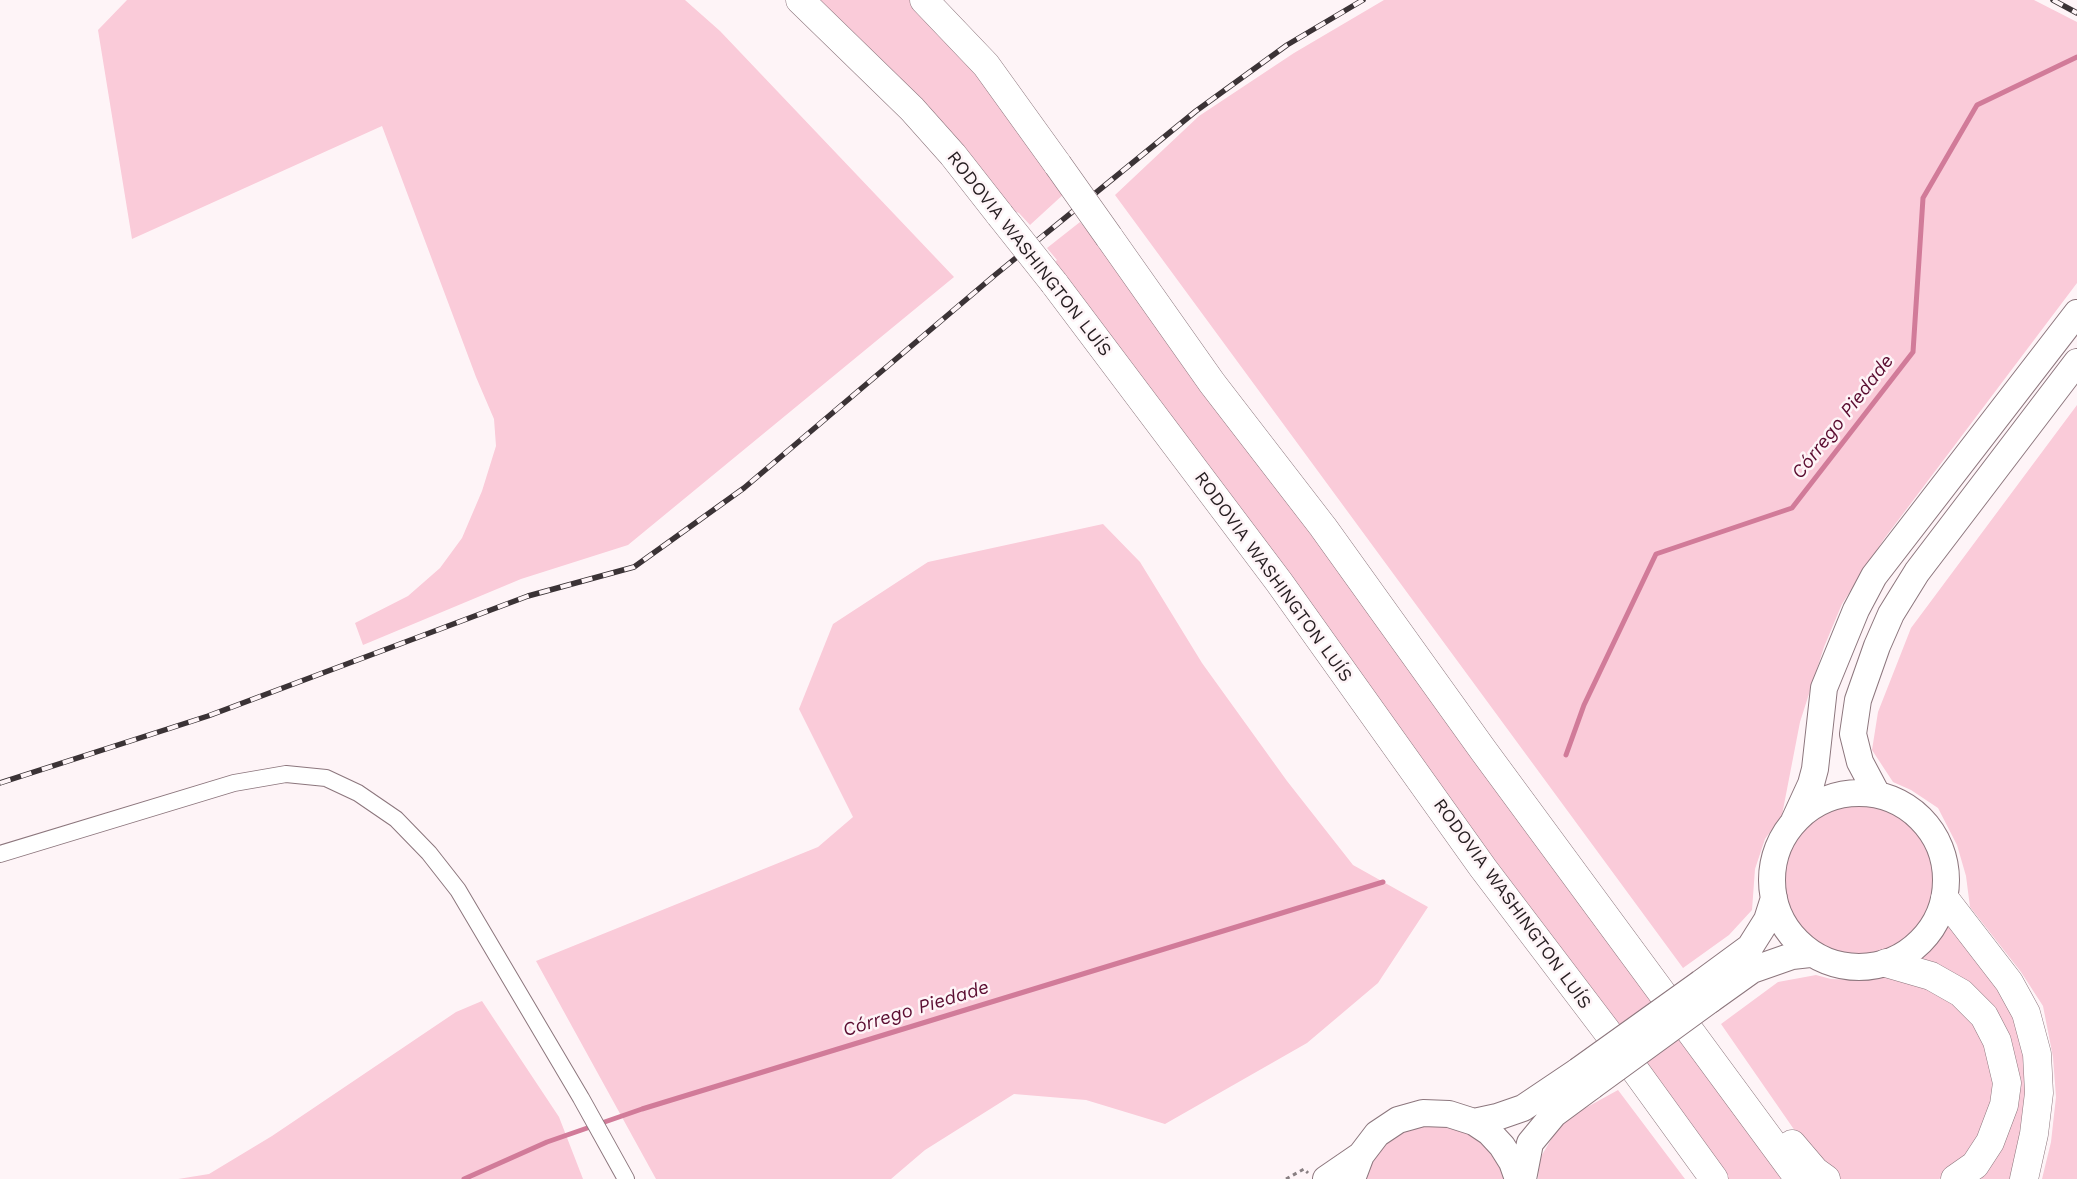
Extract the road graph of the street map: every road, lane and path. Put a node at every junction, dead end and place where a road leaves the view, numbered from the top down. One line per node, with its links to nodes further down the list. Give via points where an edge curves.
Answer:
1 (800, 0): 14 (highway, RODOVIA WASHINGTON LUÍS, bridge, via 912,109 954,155 1054,282 1279,582 1483,868)
2 (924, 0): 12 (highway, bridge, via 986,65 1212,383 1322,527)
3 (2077, 313): 6 (main road, via 1874,576 1856,610 1824,688 1815,770)
4 (2077, 362): 5 (main road, via 1917,572 1891,614 1858,700 1853,734 1860,762)
5 (1877, 794): 6 (main road, via 1847,793 1818,802); 9 (main road, via 1903,804 1925,822 1940,845 1946,872)
6 (1794, 821): 8 (main road, via 1779,844 1772,870)
7 (0, 854): 18 (street, via 234,782 286,774 326,778 358,792 396,819 458,890)
8 (1774, 898): 10 (main road, via 1784,924); 13 (main road, via 1768,920 1750,947)
9 (1945, 899): 11 (main road, via 1933,927 1913,949); 30 (highway, via 2009,982 2026,1013 2037,1054 2039,1093)
10 (1810, 954): 11 (main road, via 1856,967); 13 (main road, via 1792,956 1752,970)
11 (1886, 963): 29 (highway, via 1931,976 1962,993 1984,1016 1998,1041 2007,1083 2004,1105 1990,1142 1975,1165)
12 (1658, 987): 27 (highway); 28 (highway, via 1815,1171)
13 (1705, 991): 15 (main road, bridge)
14 (1606, 1030): 25 (highway); 26 (highway, RODOVIA WASHINGTON LUÍS)
15 (1585, 1078): 16 (main road, via 1523,1108); 24 (main road, via 1530,1143)
16 (1474, 1122): 17 (main road, via 1449,1114 1423,1113 1398,1120 1377,1134); 23 (main road, via 1490,1132 1502,1146)
17 (1361, 1154): 21 (main road); 22 (main road)
18 (626, 1179)
19 (1286, 1179): 20 (path, via 1304,1169)
20 (1313, 1179)
21 (1326, 1179)
22 (1352, 1179)
23 (1518, 1179)
24 (1523, 1179)
25 (1700, 1179)
26 (1714, 1179)
27 (1799, 1179)
28 (1826, 1179)
29 (1955, 1179)
30 (2024, 1179)

